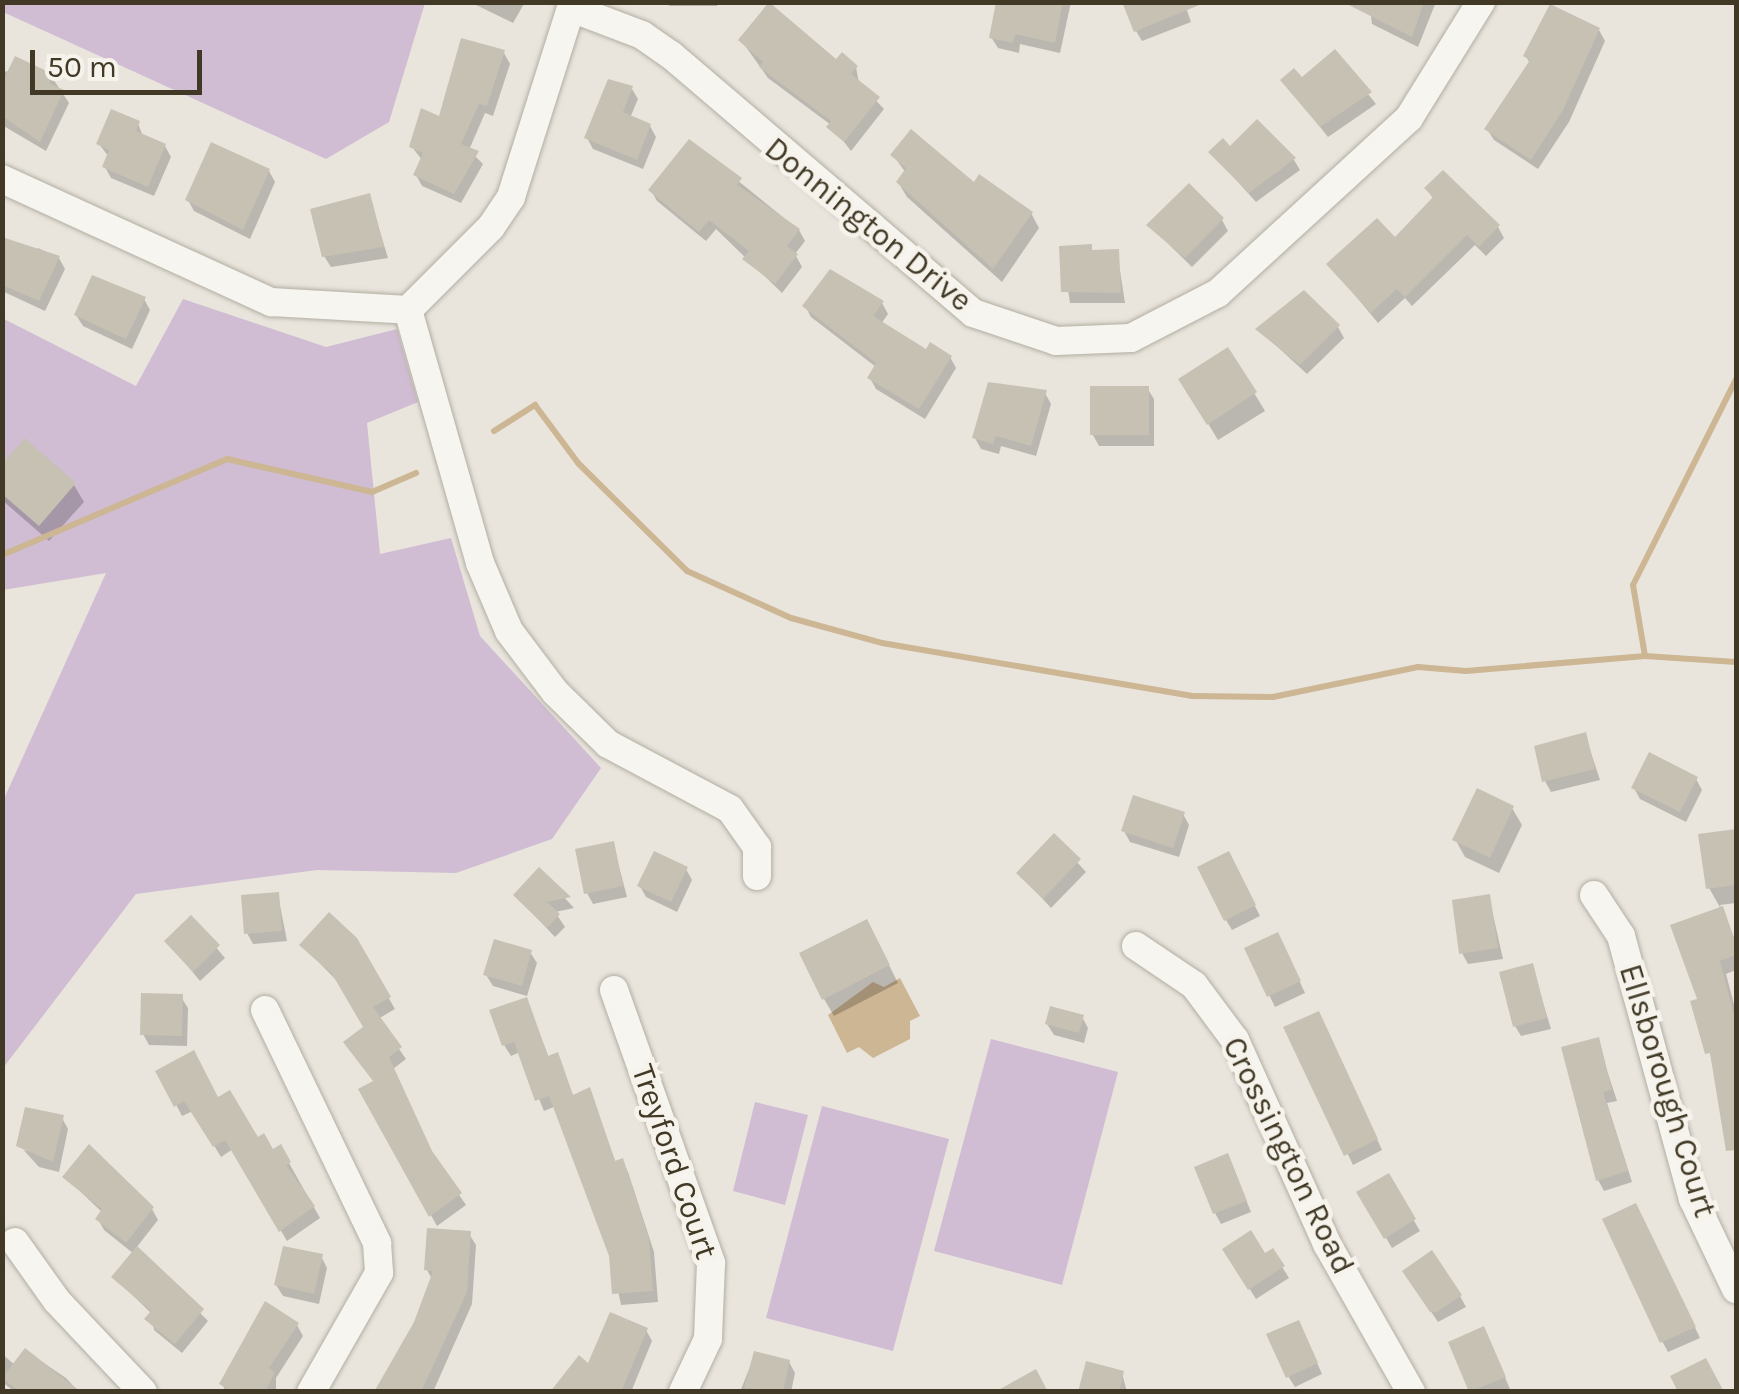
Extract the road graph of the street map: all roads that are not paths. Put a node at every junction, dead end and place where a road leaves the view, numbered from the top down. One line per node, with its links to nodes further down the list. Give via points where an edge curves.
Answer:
1 (1480, 2): 2 (street, Donnington Drive, via 1408,118 1218,293 1131,338 1056,341 973,313 670,55 642,35)
2 (572, 5): 4 (street, Donnington Drive, via 511,198)
3 (2, 180): 4 (street, via 270,302)
4 (408, 310): 5 (street, via 480,563 509,631 555,692 608,744 730,810 757,847)
5 (757, 876)
6 (1594, 895): 11 (street, Ellsborough Court, via 1621,936 1693,1199)
7 (1136, 946): 15 (street, Crossington Road, via 1194,985 1235,1040 1327,1244)
8 (614, 990): 14 (street, Treyford Court, via 710,1263 708,1338)
9 (265, 1010): 13 (street, via 377,1243 380,1273)
10 (15, 1242): 12 (street, via 57,1302)
11 (1735, 1283)
12 (144, 1392)
13 (311, 1392)
14 (683, 1392)
15 (1411, 1392)

